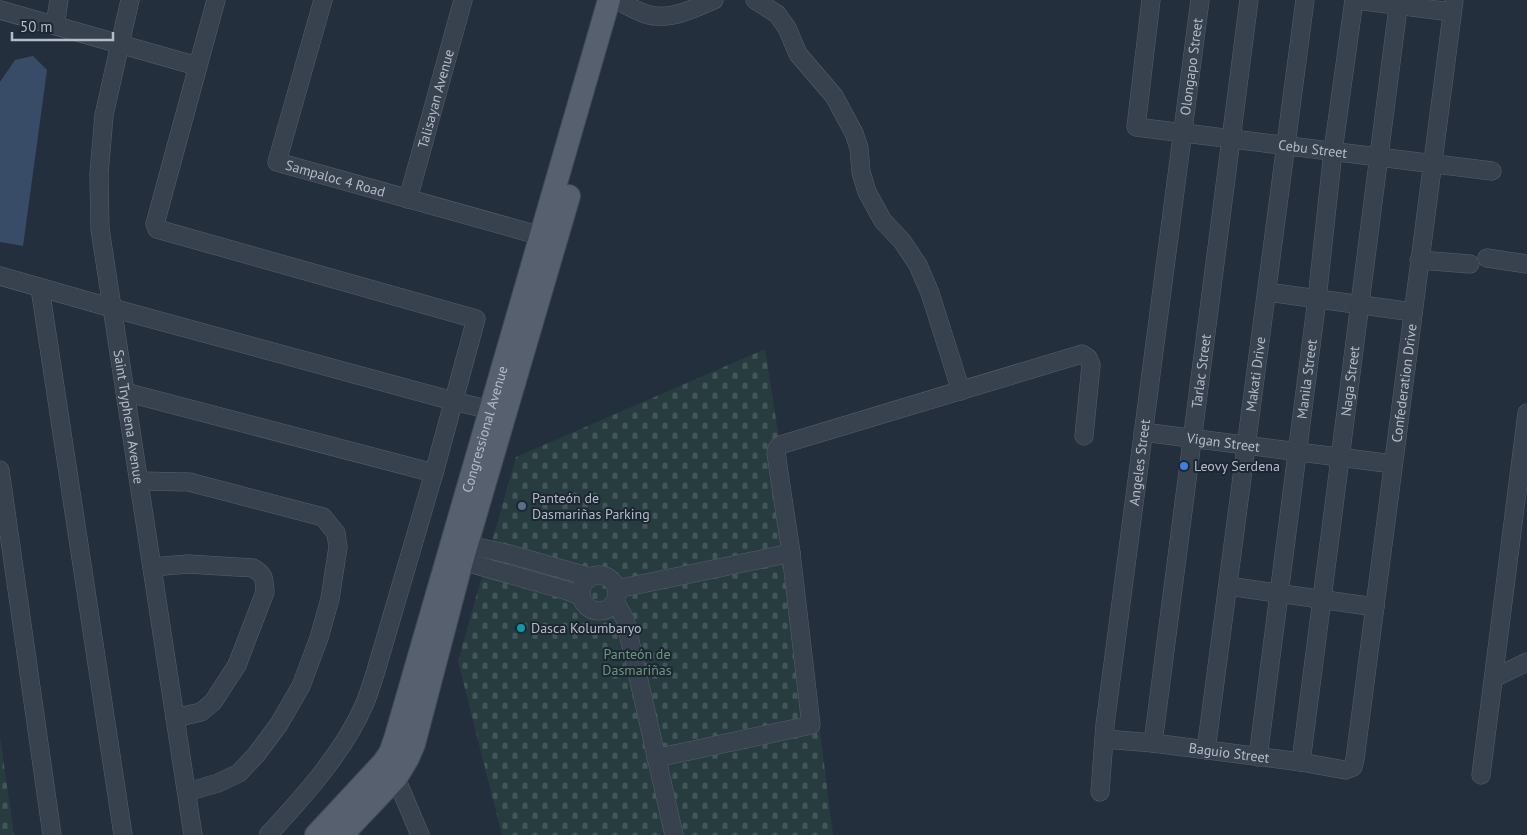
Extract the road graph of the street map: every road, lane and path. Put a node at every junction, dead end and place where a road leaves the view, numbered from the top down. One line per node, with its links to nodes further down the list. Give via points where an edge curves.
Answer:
1 (58, 0): 17 (street)
2 (130, 0): 18 (street, Saint Tryphena Avenue)
3 (216, 0): 19 (street)
4 (323, 0): 27 (street, Sampaloc 4 Road, via 276,162)
5 (463, 0): 27 (street, Talisayan Avenue)
6 (714, 0): 13 (street, via 678,14 659,17)
7 (755, 0): 38 (street, via 777,14 798,54 834,96 854,133 867,192 882,221 902,241 918,265)
8 (1151, 0): 20 (street, Cebu Street, via 1136,127)
9 (1200, 0): 20 (street, Olongapo Street)
10 (1249, 0): 21 (street, Tarlac Street)
11 (1305, 0): 22 (street, Makati Drive)
12 (1355, 0): 14 (street); 23 (street, Manila Street)
13 (619, 2): 28 (main road, Congressional Avenue)
14 (1399, 2): 15 (street); 24 (street, Naga Street)
15 (1453, 6): 25 (street, Confederation Drive)
16 (0, 10): 17 (street)
17 (55, 25): 18 (street)
18 (120, 43): 19 (street); 36 (street, Saint Tryphena Avenue, via 104,115 99,174 100,229)
19 (197, 66): 40 (street, via 155,224 157,230 476,319)
20 (1183, 133): 21 (street, Cebu Street); 43 (street, Angeles Street)
21 (1231, 139): 22 (street, Cebu Street); 46 (street, Tarlac Street)
22 (1286, 146): 23 (street, Cebu Street); 33 (street, Makati Drive)
23 (1333, 152): 24 (street, Cebu Street); 34 (street, Manila Street)
24 (1379, 157): 25 (street, Cebu Street); 35 (street, Naga Street)
25 (1432, 164): 26 (street, Cebu Street); 29 (street, Confederation Drive)
26 (1492, 171)
27 (408, 198): 28 (street, Sampaloc 4 Road)
28 (549, 238): 41 (main road, Congressional Avenue); 56 (main road, Congressional Avenue)
29 (1419, 260): 30 (street); 37 (street, Confederation Drive)
30 (1527, 264)
31 (0, 276): 32 (street)
32 (40, 288): 36 (street); 83 (street)
33 (1267, 292): 34 (street); 47 (street, Makati Drive)
34 (1317, 299): 35 (street); 48 (street, Manila Street)
35 (1360, 304): 37 (street); 49 (street, Naga Street)
36 (112, 308): 39 (street, Saint Tryphena Avenue); 40 (street)
37 (1413, 312): 50 (street, Confederation Drive)
38 (961, 391): 45 (street, via 1082,354 1091,365); 58 (street, via 780,445 776,454)
39 (125, 392): 52 (street); 53 (street, Saint Tryphena Avenue)
40 (454, 401): 41 (street); 52 (street)
41 (491, 410): 56 (main road, Congressional Avenue)
42 (1527, 413): 44 (street)
43 (1143, 432): 46 (street, Vigan Street); 71 (street, Angeles Street, via 1104,725)
44 (1526, 432): 54 (street)
45 (1084, 436)
46 (1192, 438): 47 (street, Vigan Street); 72 (street, Tarlac Street)
47 (1246, 445): 48 (street, Vigan Street); 62 (street, Makati Drive)
48 (1297, 452): 49 (street, Vigan Street); 63 (street, Manila Street)
49 (1340, 457): 50 (street, Vigan Street); 66 (street, Naga Street)
50 (1393, 464): 67 (street, Confederation Drive)
51 (0, 470): 82 (street)
52 (434, 473): 85 (street, via 376,674 364,704 330,762)
53 (139, 481): 59 (street, Saint Tryphena Avenue); 80 (street, via 189,482 323,518 336,533 338,547 330,599 319,638 301,686 279,724 239,773)
54 (1517, 493): 55 (street); 69 (street)
55 (1527, 513)
56 (460, 551): 57 (street); 60 (street); 78 (main road, Congressional Avenue, via 414,744 408,758)
57 (509, 554): 60 (street); 61 (street)
58 (791, 554): 64 (street); 75 (street, via 811,725)
59 (152, 567): 70 (street, Saint Tryphena Avenue); 70 (street, via 188,564 253,568 261,572 264,580 264,592 238,665 214,702 201,712)
60 (504, 572): 65 (street)
61 (590, 577): 64 (street, via 607,576); 65 (street, via 583,585)
62 (1228, 586): 63 (street); 73 (street, Makati Drive)
63 (1279, 593): 66 (street); 74 (street, Manila Street)
64 (616, 595): 65 (street, via 605,610 587,607); 75 (street, via 625,619)
65 (581, 596)
66 (1322, 599): 67 (street); 76 (street, Naga Street)
67 (1375, 607): 77 (street, Confederation Drive)
68 (1527, 662): 69 (street)
69 (1494, 678): 79 (street)
70 (175, 718): 80 (street, Saint Tryphena Avenue)
71 (1105, 739): 72 (street, Baguio Street); 81 (street, Angeles Street)
72 (1153, 743): 73 (street, Baguio Street)
73 (1206, 750): 74 (street, Baguio Street)
74 (1258, 756): 76 (street, Baguio Street)
75 (656, 758): 89 (street)
76 (1301, 762): 77 (street, Baguio Street, via 1345,770)
77 (1353, 767)
78 (390, 771): 86 (main road, Congressional Avenue); 87 (main road, Congressional Avenue); 88 (street)
79 (1481, 775)
80 (186, 792): 84 (street, Saint Tryphena Avenue)
81 (1100, 792)
82 (52, 835)
83 (123, 835)
84 (193, 835)
85 (268, 835)
86 (316, 835)
87 (342, 835)
88 (420, 835)
89 (674, 835)

